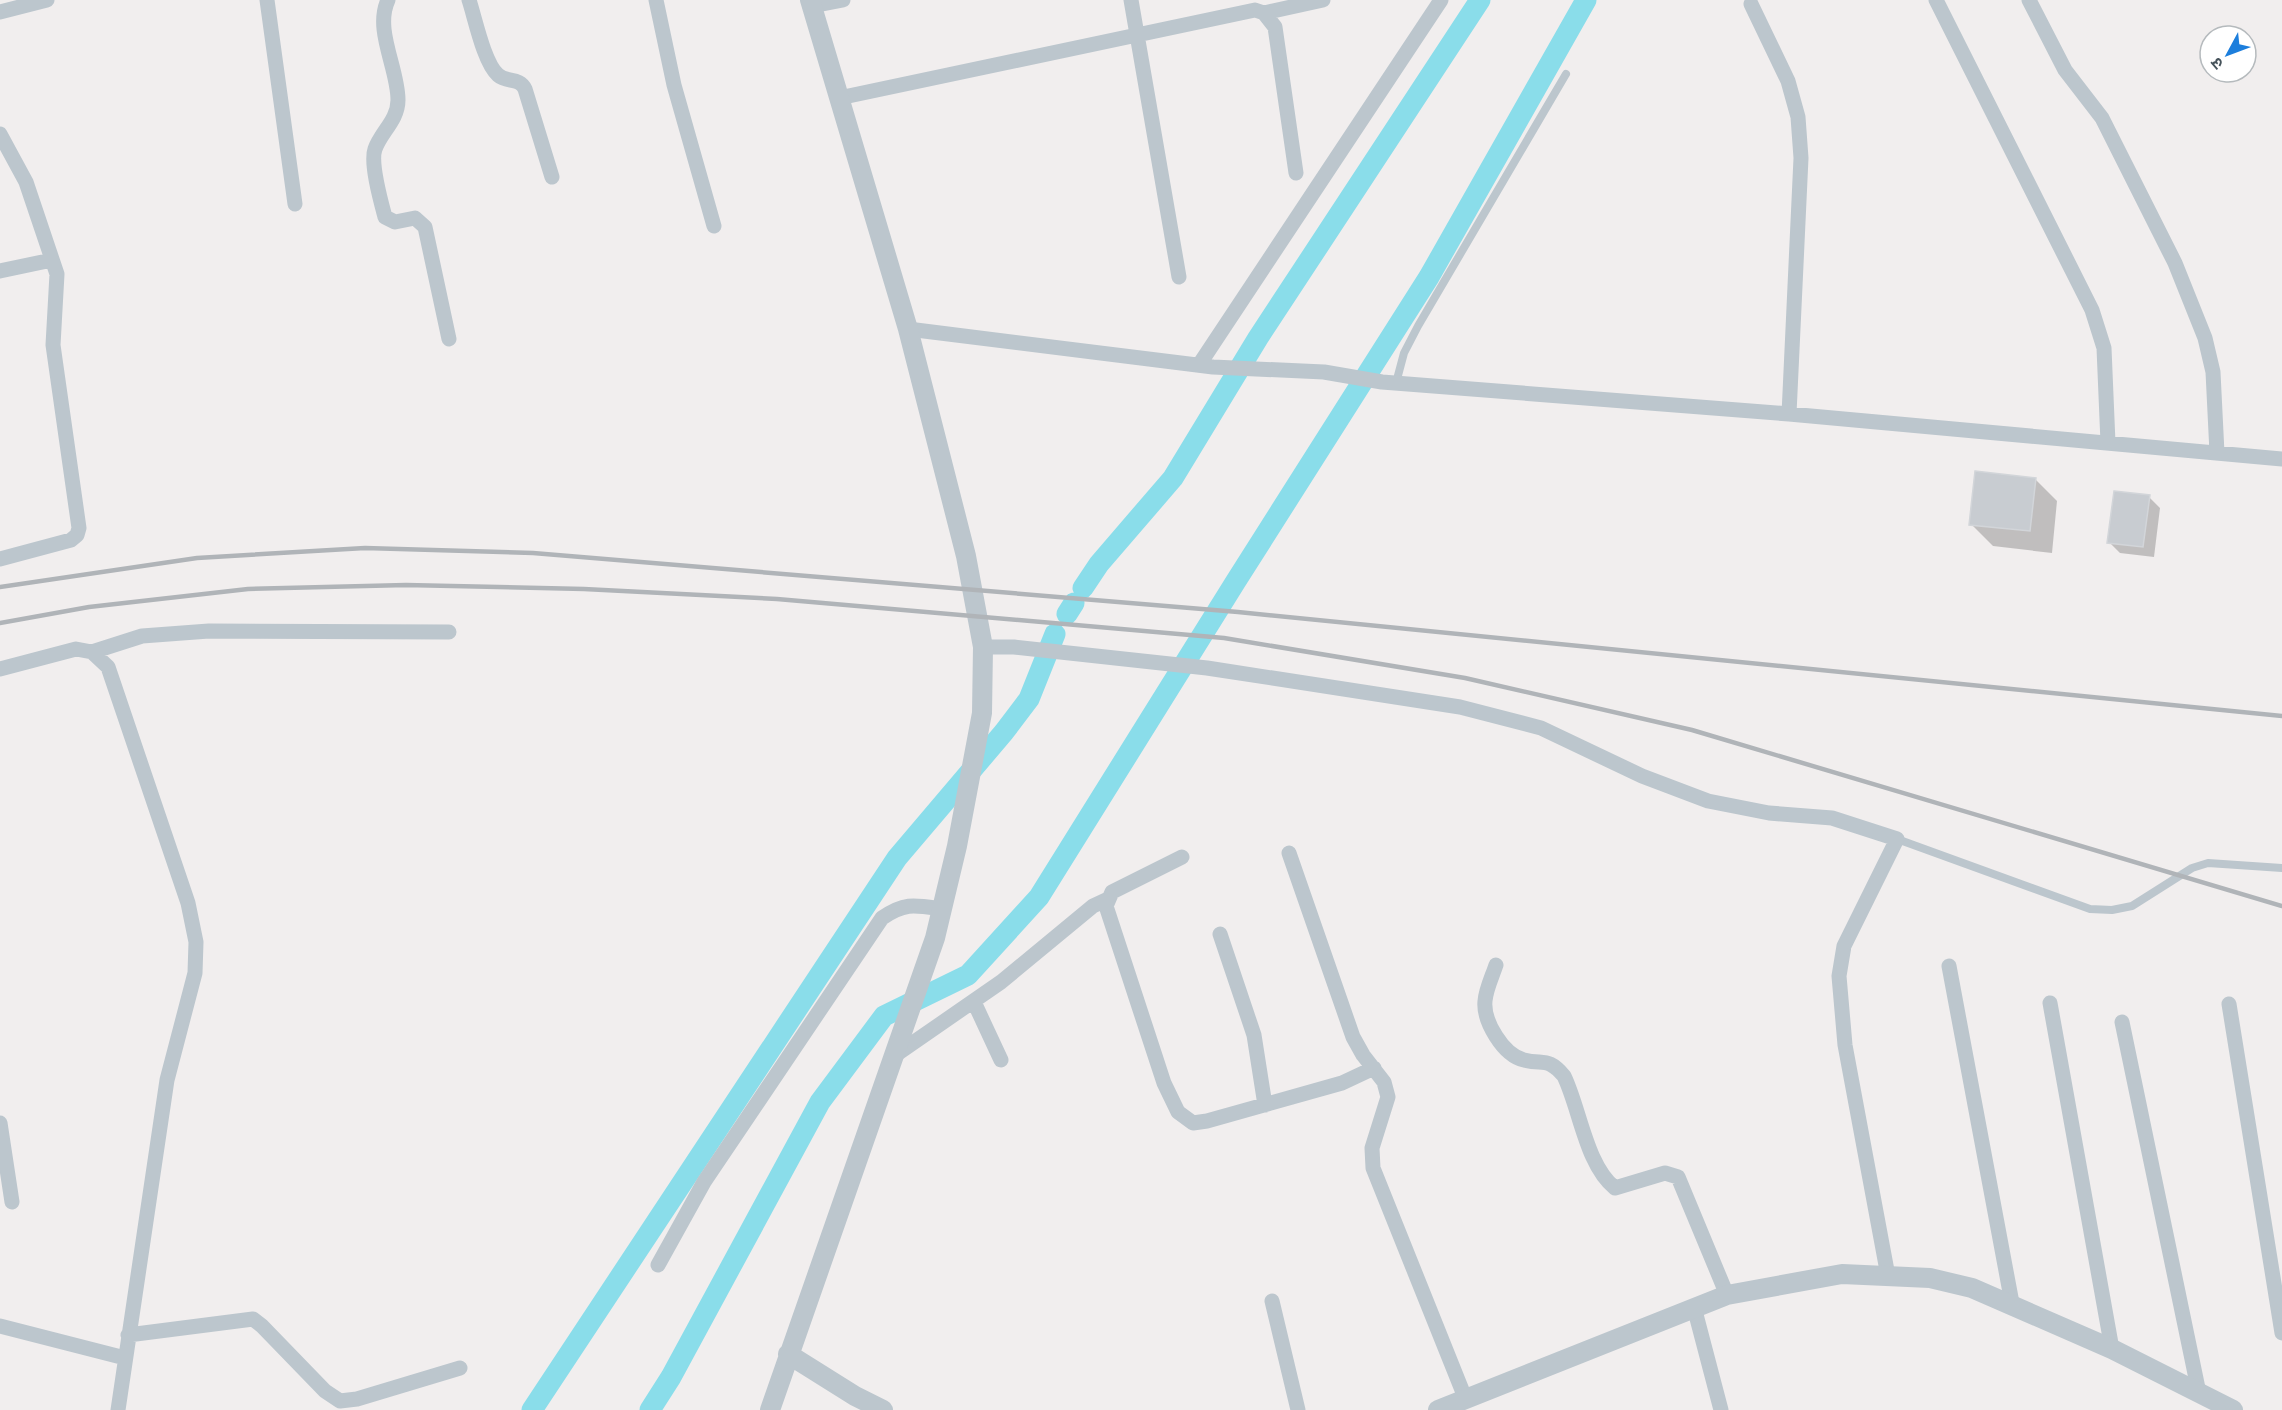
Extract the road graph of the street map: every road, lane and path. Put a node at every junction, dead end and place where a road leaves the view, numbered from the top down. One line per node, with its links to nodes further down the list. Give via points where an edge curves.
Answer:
1 (47, 0): 15 (street)
2 (267, 0): 23 (street)
3 (388, 0): 29 (street, via 384,20 398,99 395,116 374,153 375,169 385,217 395,222 415,218 425,227)
4 (469, 0): 22 (street, via 491,68 498,75 518,81 525,89)
5 (656, 0): 24 (street, via 674,85)
6 (843, 0): 12 (street)
7 (1131, 0): 17 (street)
8 (1323, 0): 11 (street)
9 (1936, 0): 33 (street, via 2092,310 2104,348)
10 (2029, 0): 34 (street, via 2065,70 2102,118 2175,263 2205,338 2213,372)
11 (1304, 2): 16 (street)
12 (811, 3): 19 (street)
13 (1435, 3): 30 (street)
14 (1751, 4): 32 (street, via 1788,81 1798,117 1802,158)
15 (0, 12)
16 (1264, 13): 17 (street, via 1255,10); 21 (street, via 1275,27)
17 (1136, 35): 19 (street); 27 (street)
18 (1566, 74): 31 (lane, via 1418,326)
19 (839, 98): 28 (street)
20 (0, 134): 25 (street, via 26,182)
21 (1296, 173)
22 (552, 177)
23 (295, 204)
24 (714, 226)
25 (52, 260): 26 (street); 36 (street, via 58,288 53,345 79,532 71,540)
26 (0, 271)
27 (1179, 277)
28 (908, 329): 30 (street); 38 (street, via 966,556)
29 (449, 339)
30 (1206, 366): 31 (street, via 1324,372)
31 (1389, 383): 32 (street)
32 (1789, 414): 33 (street)
33 (2108, 443): 34 (street)
34 (2217, 453): 35 (street)
35 (2282, 459)
36 (0, 559)
37 (449, 632): 39 (street, via 209,631 142,636)
38 (983, 647): 41 (street, via 1014,646 1207,668 1460,706 1542,728 1642,776 1708,801 1769,813 1832,818); 46 (street, via 982,713)
39 (92, 652): 40 (street, via 76,650); 69 (street, via 108,667 188,903 196,942 195,973 167,1080)
40 (0, 669)
41 (1897, 839): 44 (lane, via 2090,909 2132,906 2192,868 2208,863); 61 (street, via 1844,946 1839,976 1845,1045)
42 (1289, 853): 56 (street, via 1353,1037)
43 (1182, 857): 45 (street, via 1122,886)
44 (2282, 868)
45 (1108, 899): 50 (street, via 1093,906); 57 (street, via 1106,906 1164,1083 1178,1112 1193,1123)
46 (942, 909): 54 (street); 60 (street, via 912,905 899,907 882,918 704,1182)
47 (1220, 934): 57 (street, via 1254,1035)
48 (1496, 965): 62 (street, via 1485,1002 1486,1016 1502,1043 1523,1060 1546,1061 1564,1076 1594,1159 1603,1177 1615,1188 1665,1173 1678,1177)
49 (1949, 966): 64 (street)
50 (974, 1002): 54 (street); 55 (street)
51 (2050, 1003): 70 (street)
52 (2229, 1004): 66 (street)
53 (2122, 1022): 74 (street)
54 (897, 1047): 71 (street)
55 (1001, 1060)
56 (1374, 1068): 57 (street, via 1342,1083); 75 (street, via 1388,1097 1372,1148 1373,1168)
57 (1265, 1105)
58 (0, 1123): 59 (street)
59 (12, 1202)
60 (658, 1265)
61 (1888, 1276): 62 (street, via 1842,1274); 64 (street, via 1930,1278)
62 (1727, 1295): 65 (street)
63 (1272, 1301): 79 (street)
64 (2012, 1303): 70 (street)
65 (1694, 1307): 75 (street); 81 (street)
66 (2280, 1314): 68 (street)
67 (0, 1326): 72 (street)
68 (2282, 1333)
69 (128, 1335): 72 (street); 73 (street, via 253,1319 325,1391 340,1401)
70 (2112, 1349): 74 (street)
71 (788, 1354): 77 (street); 78 (street)
72 (125, 1358): 76 (street)
73 (460, 1368)
74 (2199, 1393): 82 (street)
75 (1466, 1400): 80 (street)
76 (118, 1410)
77 (770, 1410)
78 (883, 1410)
79 (1298, 1410)
80 (1438, 1410)
81 (1721, 1410)
82 (2233, 1410)

